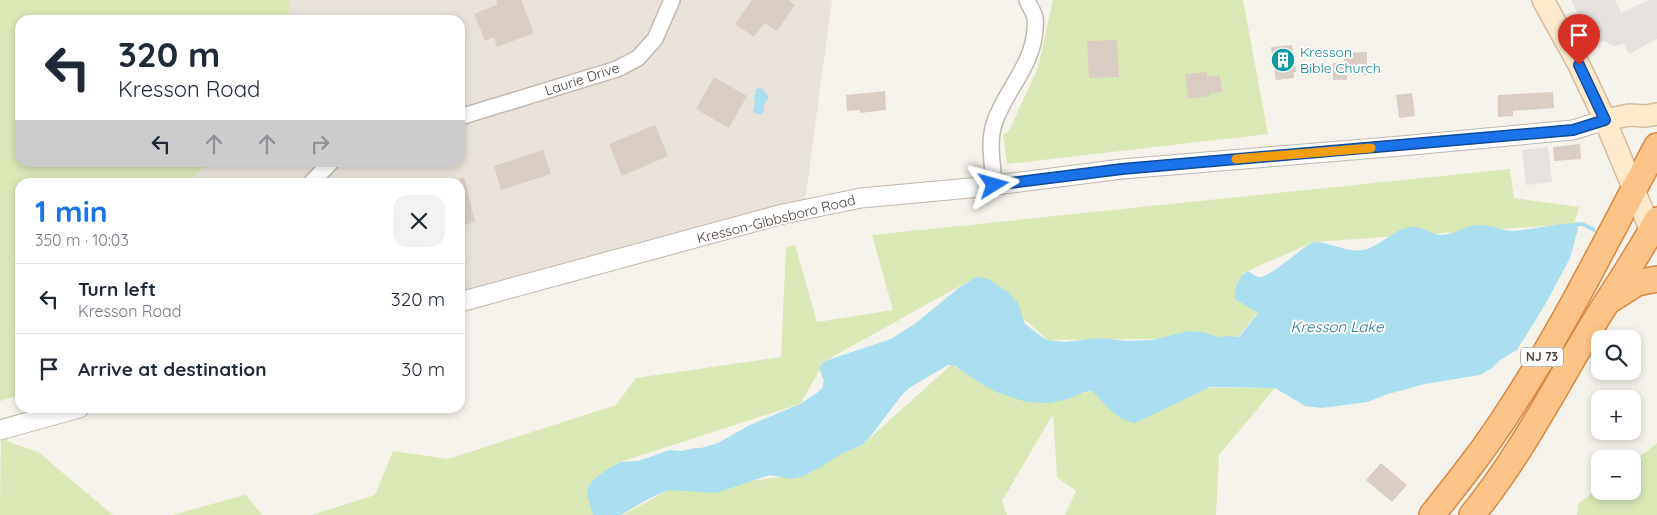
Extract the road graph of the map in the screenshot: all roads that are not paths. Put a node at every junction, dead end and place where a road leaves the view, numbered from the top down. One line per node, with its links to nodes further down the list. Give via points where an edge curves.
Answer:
1 (672, 0): 5 (street, Laurie Drive, via 655,38 638,58 617,69)
2 (1027, 0): 10 (street, via 1035,18 1034,38 1028,61 1001,106 994,125 991,144)
3 (1542, 0): 6 (main road, via 1579,65)
4 (1657, 114): 6 (main road)
5 (465, 115)
6 (1605, 120): 10 (street, Kresson-Gibbsboro Road, via 1573,130 1122,169); 11 (main road)
7 (1657, 146): 11 (highway, NJ 73)
8 (326, 167): 9 (street)
9 (316, 178)
10 (994, 185): 14 (street, Kresson-Gibbsboro Road, via 860,198 804,209)
11 (1634, 188): 12 (main road); 18 (highway, NJ 73, via 1534,372 1483,449)
12 (1655, 231): 15 (highway, NJ 73)
13 (1657, 279): 15 (highway, via 1637,283)
14 (465, 301)
15 (1606, 303): 19 (highway, NJ 73, via 1508,466)
16 (61, 413): 17 (street)
17 (0, 430)
18 (1432, 515)
19 (1472, 515)

